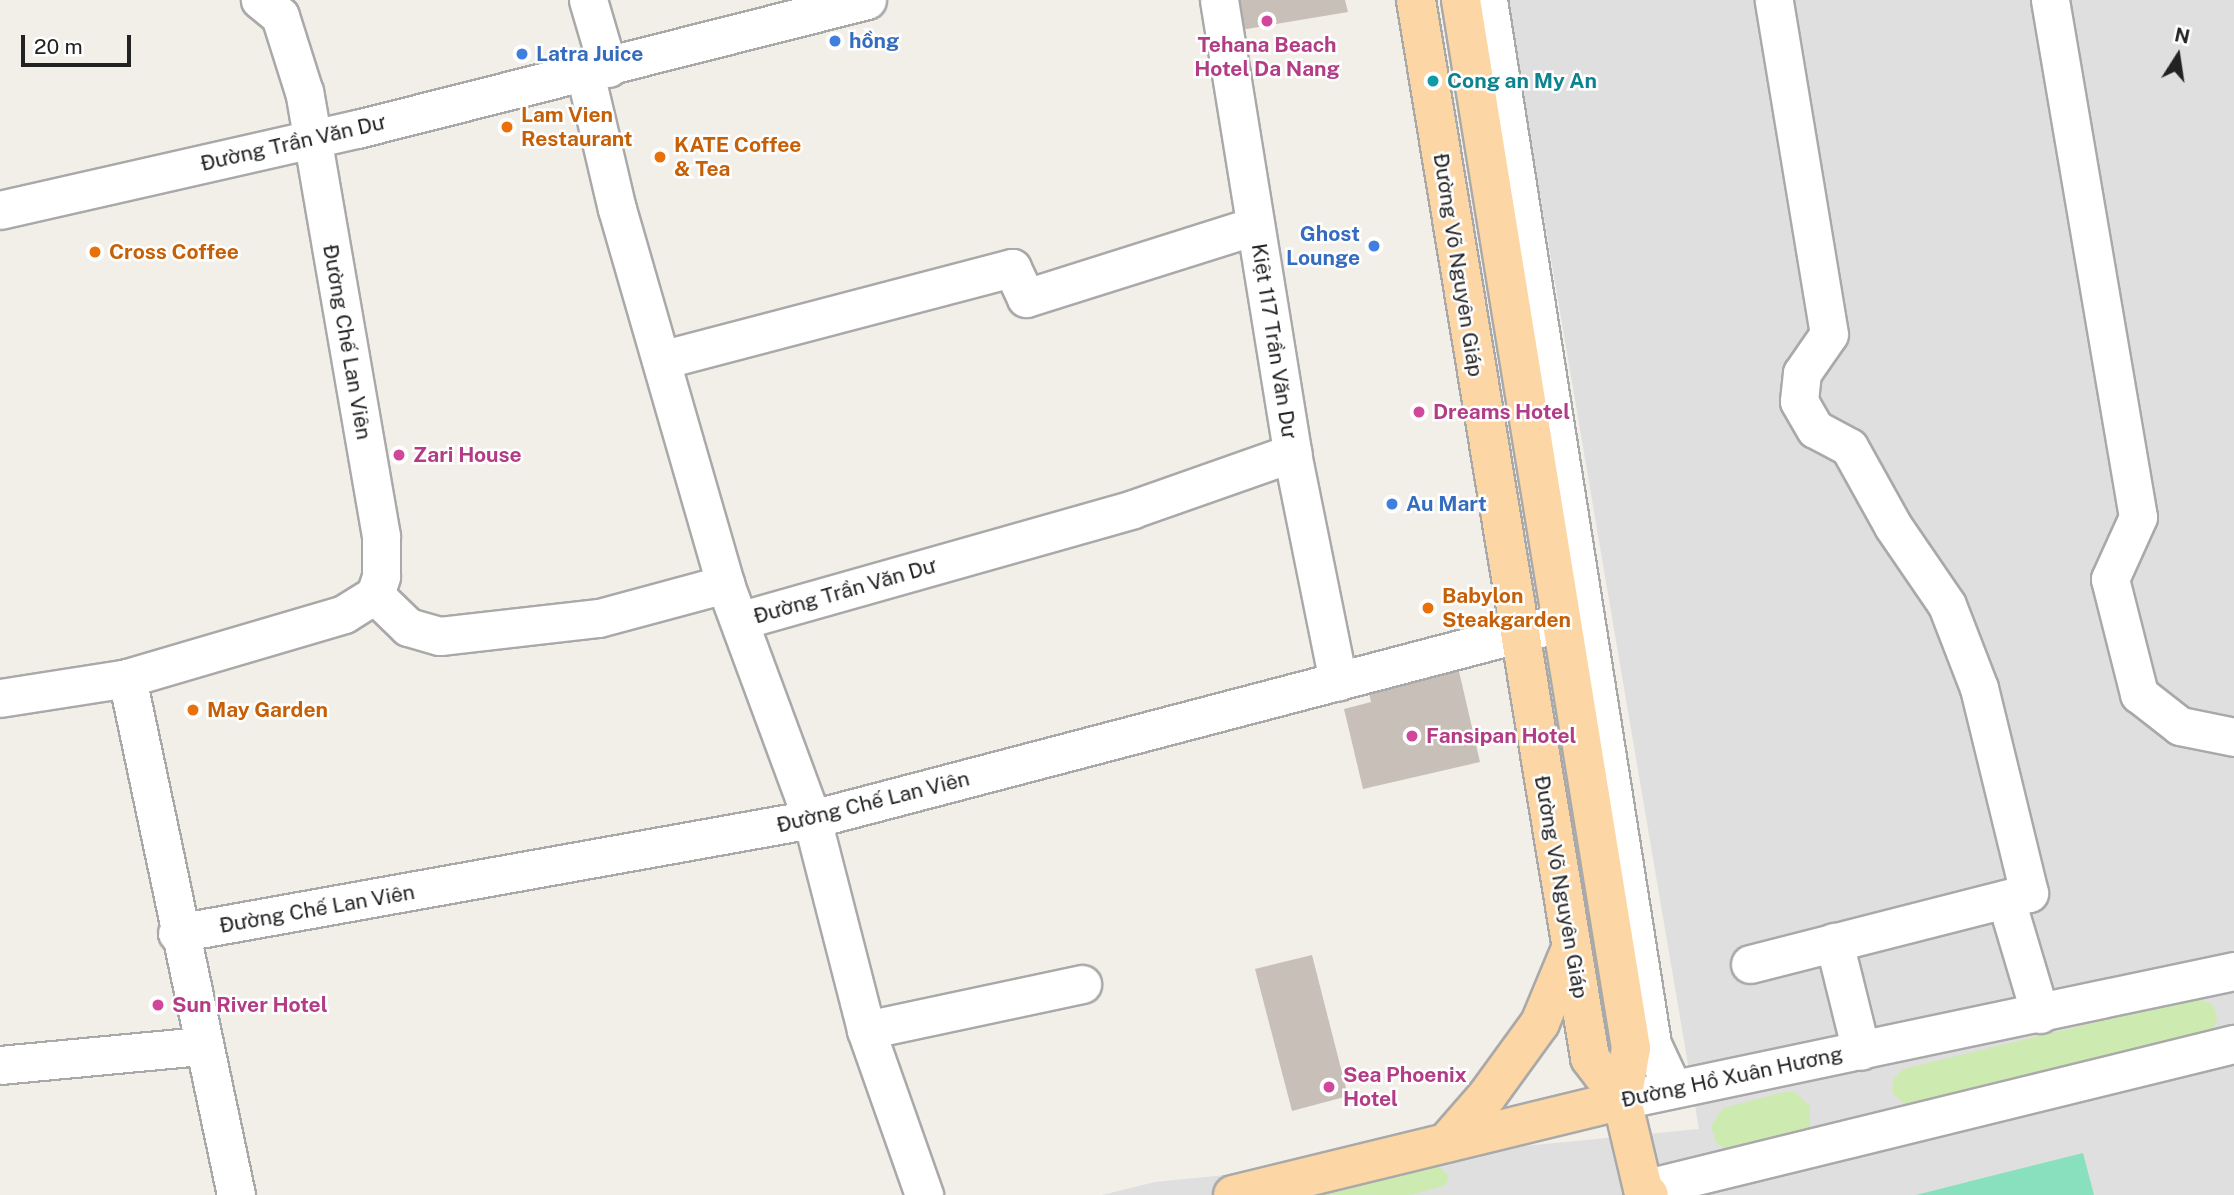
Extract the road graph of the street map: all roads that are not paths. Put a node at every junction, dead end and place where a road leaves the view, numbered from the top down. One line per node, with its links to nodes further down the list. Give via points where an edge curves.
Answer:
1 (260, 0): 11 (street, Đường Chế Lan Viên, via 280,16 304,92)
2 (588, 0): 10 (street)
3 (867, 0): 10 (street, Đường Trần Văn Dư)
4 (1219, 0): 13 (street, Kiệt 117 Trần Văn Dư)
5 (1416, 0): 20 (main road, Đường Võ Nguyên Giáp)
6 (1461, 0): 19 (main road, Đường Võ Nguyên Giáp)
7 (1488, 0): 39 (street, via 1652,1044)
8 (1774, 0): 26 (street, via 1829,334 1802,373 1799,401 1815,429 1849,447 1893,526 1947,605 1979,688 2029,893)
9 (2050, 0): 24 (street, via 2138,517 2110,579 2140,694 2180,726)
10 (596, 70): 11 (street, Đường Trần Văn Dư); 14 (street, Đường Trần Văn Dư, via 617,209)
11 (309, 137): 12 (street, Đường Trần Văn Dư); 17 (street, Đường Chế Lan Viên, via 381,536 381,576)
12 (0, 210)
13 (1255, 226): 14 (street, via 1026,298 1012,268); 15 (street, Kiệt 117 Trần Văn Dư)
14 (661, 360): 16 (street, Đường Trần Văn Dư)
15 (1292, 453): 18 (street, Đường Trần Văn Dư, via 1133,509); 22 (street, Kiệt 117 Trần Văn Dư)
16 (725, 584): 17 (street, via 598,618 440,636 408,627); 18 (street, Đường Trần Văn Dư)
17 (375, 595): 21 (street, via 344,614)
18 (742, 621): 25 (street)
19 (1559, 623): 20 (street, Đường Chế Lan Viên); 40 (main road, Đường Võ Nguyên Giáp, via 1631,1048)
20 (1518, 635): 22 (street, Đường Chế Lan Viên); 29 (main road, Đường Võ Nguyên Giáp)
21 (127, 678): 23 (street); 27 (street)
22 (1338, 681): 25 (street, Đường Chế Lan Viên)
23 (0, 698)
24 (2234, 737)
25 (812, 819): 27 (street, Đường Chế Lan Viên); 34 (street)
26 (2006, 901): 28 (street); 33 (street)
27 (177, 933): 36 (street)
28 (1834, 942): 30 (street); 37 (street)
29 (1571, 949): 40 (main road, Đường Võ Nguyên Giáp, via 1590,1058); 41 (main road, via 1540,1023)
30 (1750, 964)
31 (2234, 971): 33 (street, Đường Hồ Xuân Hương)
32 (1082, 984): 34 (street)
33 (2040, 1014): 37 (street, Đường Hồ Xuân Hương)
34 (866, 1030): 44 (street)
35 (2234, 1044): 42 (street)
36 (202, 1046): 38 (street); 43 (street)
37 (1861, 1051): 39 (street, Đường Hồ Xuân Hương)
38 (0, 1065)
39 (1672, 1087): 40 (street, Đường Hồ Xuân Hương)
40 (1622, 1100): 41 (main road, Đường Hồ Xuân Hương); 42 (main road, Đường Võ Nguyên Giáp)
41 (1446, 1143): 45 (main road, Đường Hồ Xuân Hương)
42 (1638, 1194)
43 (236, 1195)
44 (924, 1195)
45 (1233, 1195)

